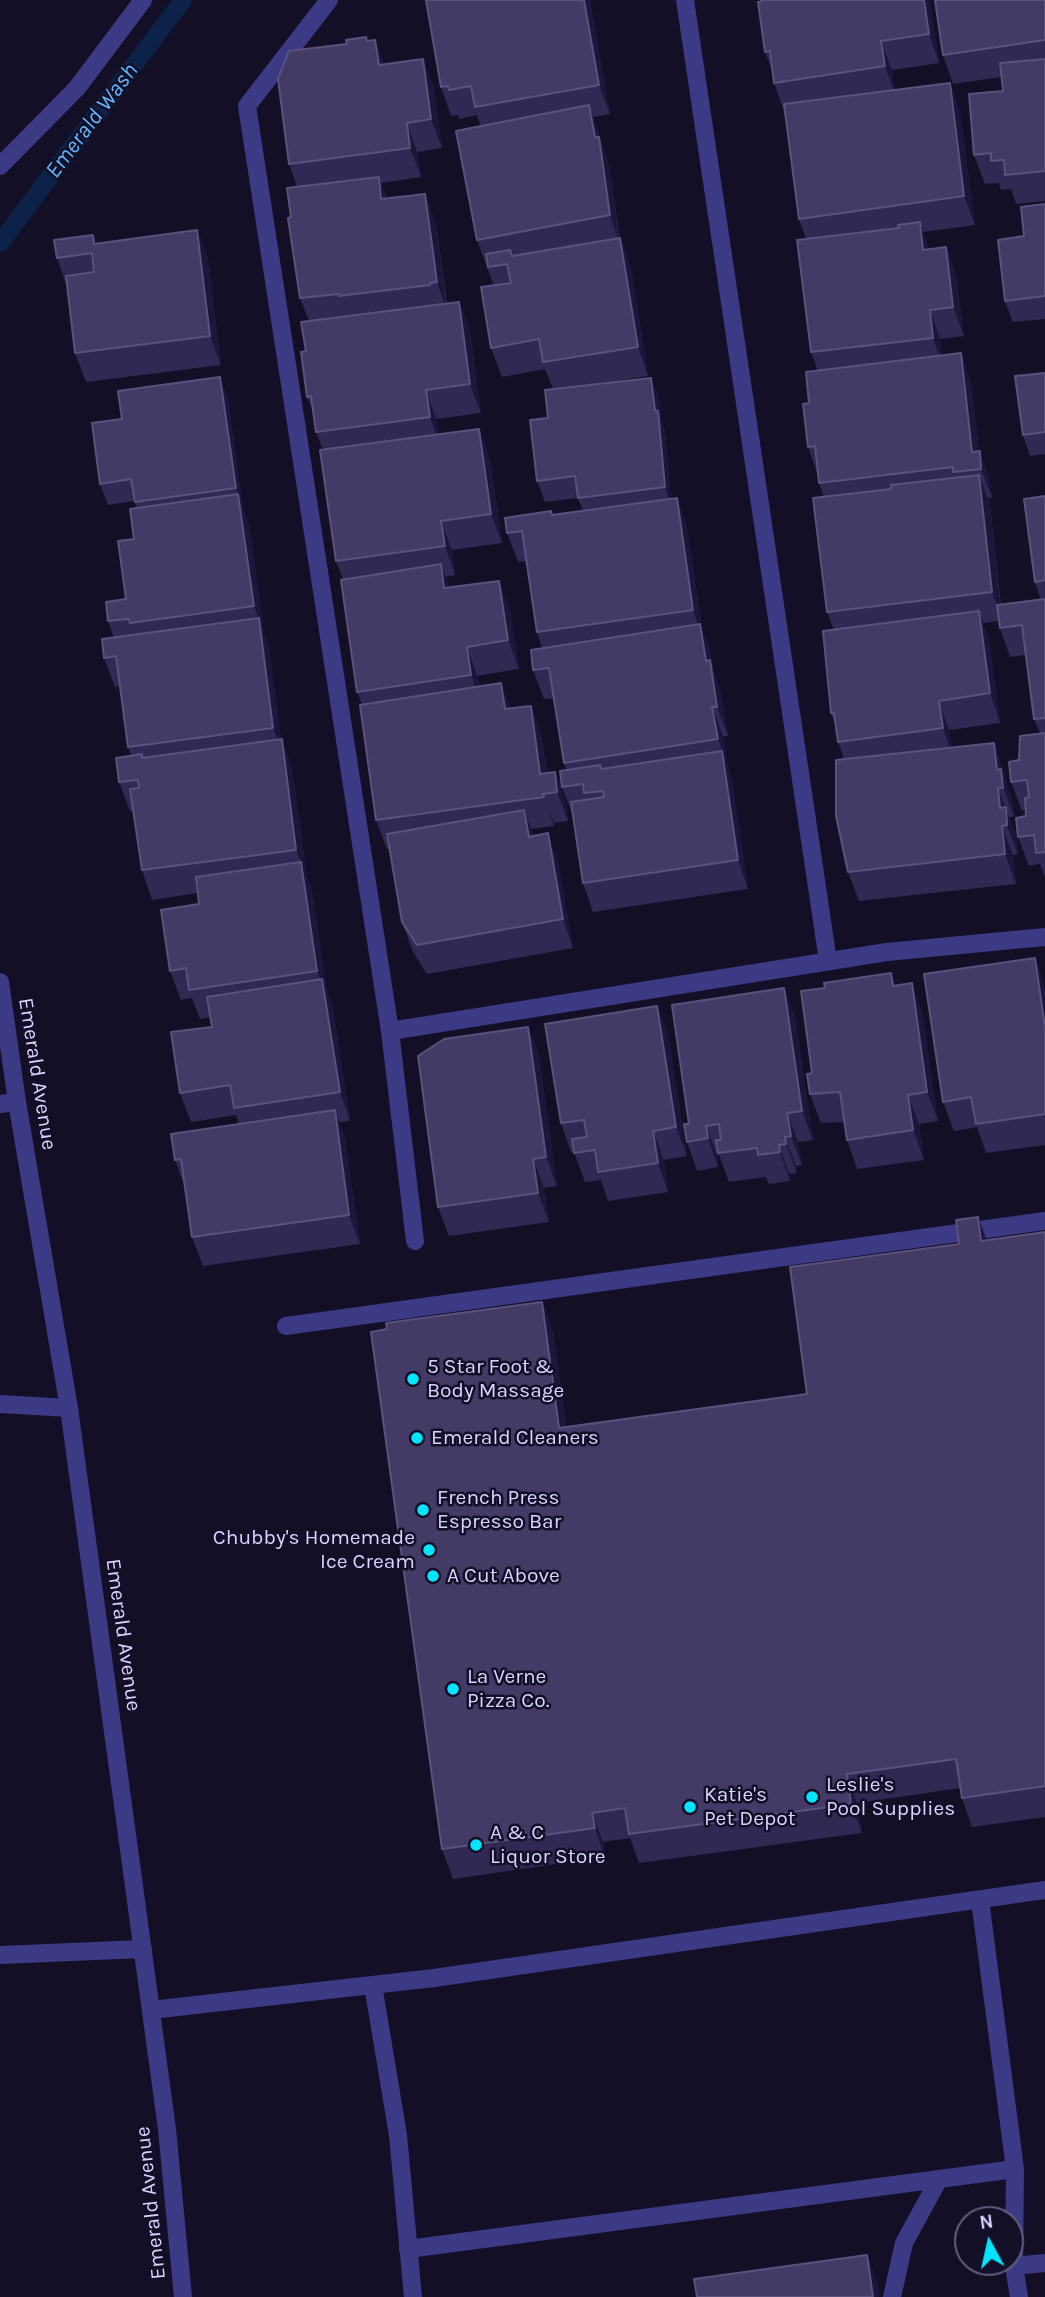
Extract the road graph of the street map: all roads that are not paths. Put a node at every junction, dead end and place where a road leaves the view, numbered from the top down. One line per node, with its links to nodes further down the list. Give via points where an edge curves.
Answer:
1 (143, 0): 4 (street, via 77,88)
2 (329, 0): 8 (street, via 247,107)
3 (685, 0): 6 (street)
4 (0, 166)
5 (1045, 937): 6 (street)
6 (828, 961): 8 (street)
7 (0, 982): 9 (street, Emerald Avenue)
8 (390, 1031): 11 (street)
9 (8, 1103): 14 (street, Emerald Avenue)
10 (1045, 1222): 12 (street)
11 (415, 1241)
12 (286, 1326)
13 (0, 1404): 14 (street)
14 (69, 1408): 17 (street, Emerald Avenue)
15 (1045, 1890): 16 (street)
16 (979, 1900): 19 (street); 21 (street)
17 (143, 1949): 18 (street); 20 (street, Emerald Avenue)
18 (0, 1955)
19 (373, 1985): 20 (street); 24 (street, via 398,2135)
20 (151, 2010): 28 (street, Emerald Avenue)
21 (1015, 2169): 22 (street); 23 (street)
22 (939, 2179): 24 (street); 30 (street, via 904,2243)
23 (1015, 2206)
24 (408, 2249): 29 (street)
25 (1045, 2263): 26 (street)
26 (1024, 2265)
27 (1016, 2276): 31 (street)
28 (183, 2297)
29 (413, 2297)
30 (892, 2297)
31 (1019, 2297)

